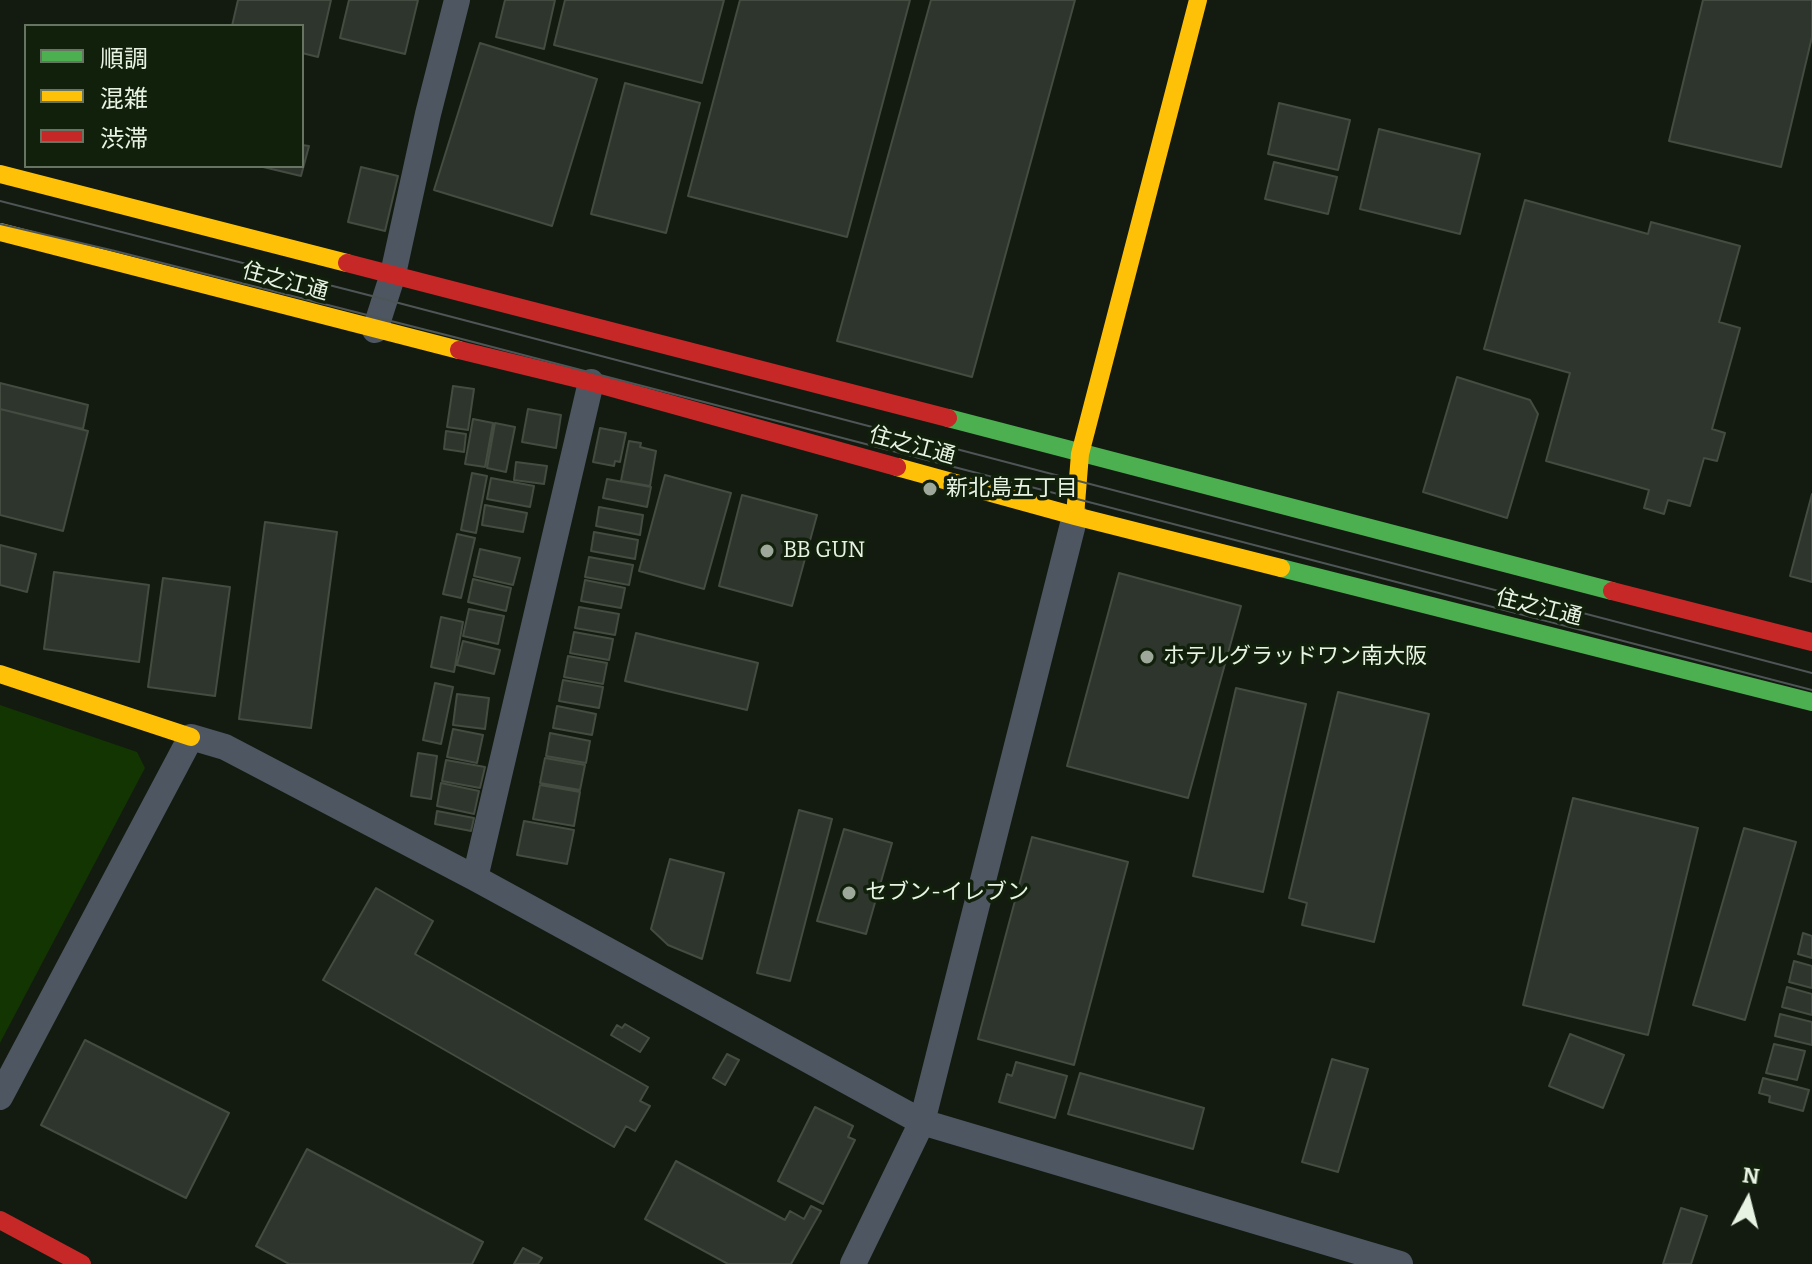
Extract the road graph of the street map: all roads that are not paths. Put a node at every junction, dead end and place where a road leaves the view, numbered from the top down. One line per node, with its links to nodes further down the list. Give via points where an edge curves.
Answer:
1 (457, 0): 5 (street)
2 (1198, 0): 8 (main road)
3 (0, 174): 5 (main road, 住之江通)
4 (0, 232): 6 (main road, 住之江通)
5 (393, 274): 6 (street); 8 (main road, 住之江通)
6 (375, 330): 7 (main road, 住之江通)
7 (591, 382): 9 (main road, 住之江通); 14 (street)
8 (1080, 454): 9 (main road); 10 (main road, 住之江通)
9 (1075, 516): 12 (main road, 住之江通); 16 (street)
10 (1812, 642)
11 (0, 674): 13 (main road)
12 (1812, 702)
13 (191, 737): 14 (street, via 225,747); 15 (street)
14 (475, 878): 16 (street)
15 (0, 1097)
16 (922, 1122): 19 (street); 20 (street)
17 (0, 1220): 18 (main road)
18 (76, 1263)
19 (853, 1264)
20 (1400, 1264)

